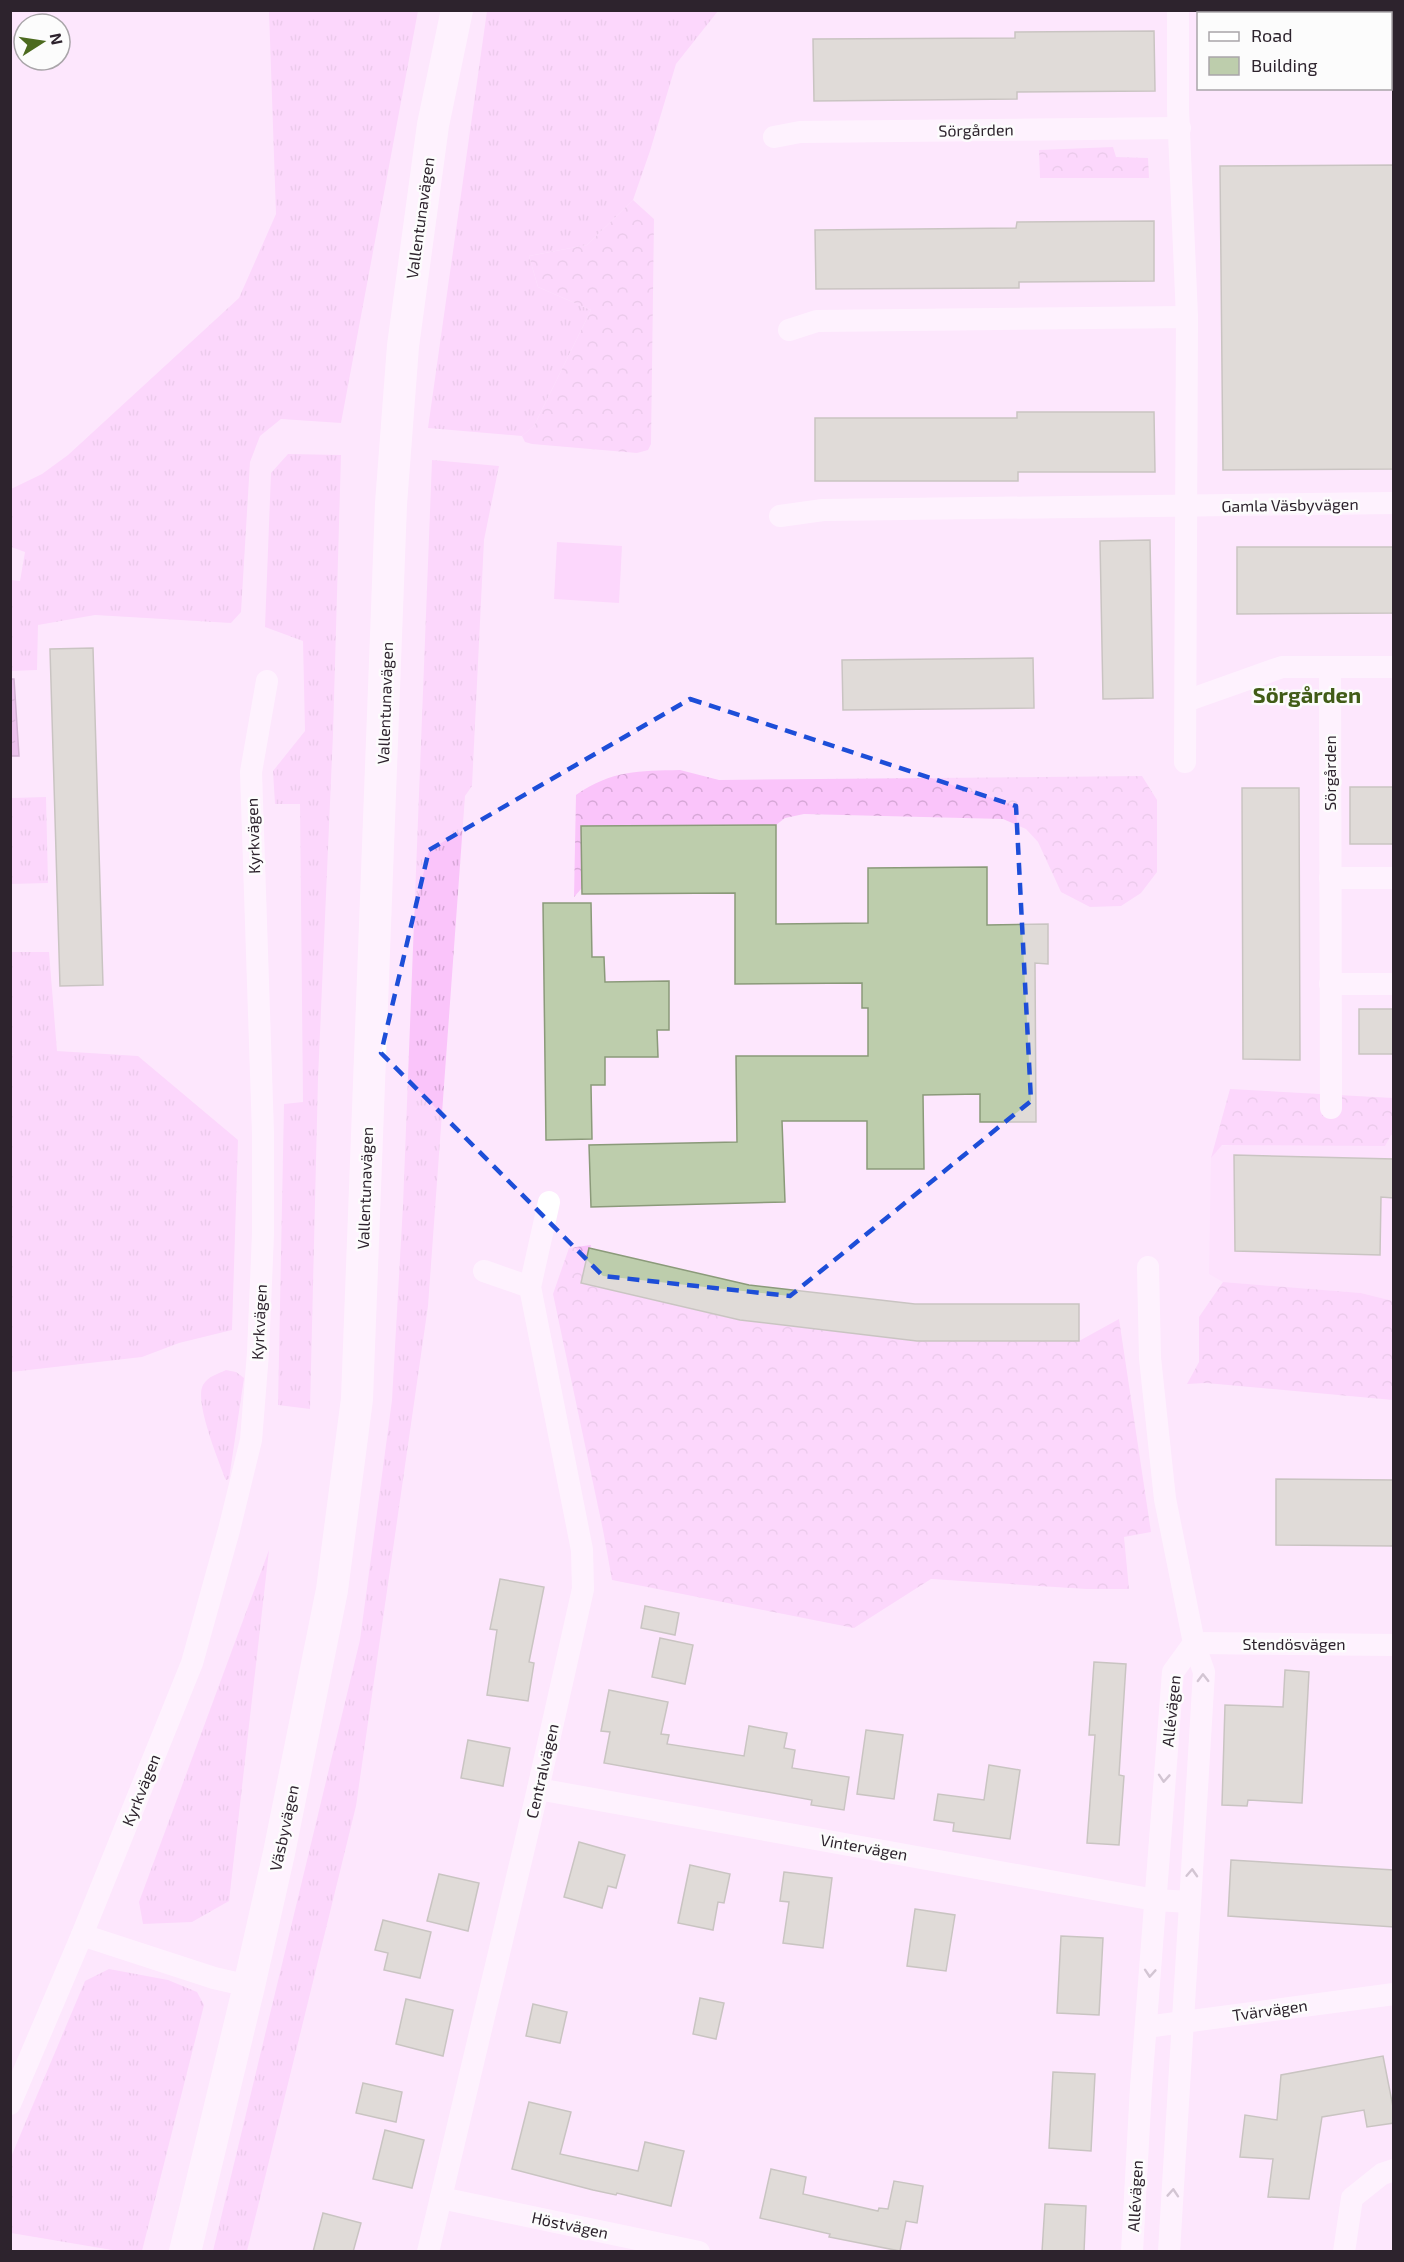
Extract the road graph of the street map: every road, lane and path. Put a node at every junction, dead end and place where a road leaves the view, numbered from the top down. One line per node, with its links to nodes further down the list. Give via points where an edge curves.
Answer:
1 (457, 10): 24 (main road, Vallentunavägen, via 433,125 402,358 392,504)
2 (1178, 10): 3 (street)
3 (1180, 128): 4 (street, Sörgården, via 800,132); 5 (street)
4 (774, 137)
5 (1186, 317): 6 (street, via 817,321); 8 (street)
6 (789, 330)
7 (1394, 503): 8 (street, Gamla Väsbyvägen)
8 (1186, 507): 9 (street, via 823,510); 13 (street)
9 (780, 516)
10 (1330, 667): 11 (street); 13 (street, via 1282,667); 15 (street, Sörgården)
11 (1394, 667)
12 (267, 681): 30 (street, Kyrkvägen, via 251,772 263,1133 263,1234 251,1440 192,1663)
13 (1186, 701): 14 (street)
14 (1185, 762)
15 (1330, 878): 16 (street); 17 (street, Sörgården)
16 (1394, 878)
17 (1330, 984): 18 (street); 19 (street, Sörgården)
18 (1394, 984)
19 (1331, 1108)
20 (549, 1202): 23 (street, Centralvägen)
21 (1148, 1267): 25 (street, via 1150,1358 1165,1499)
22 (484, 1271): 23 (street)
23 (530, 1287): 27 (street, Centralvägen, via 582,1560 582,1589)
24 (357, 1399): 31 (main road, Väsbyvägen, via 332,1590)
25 (1194, 1643): 26 (street, Stendösvägen); 28 (street, Allévägen, one-way to 28, via 1173,1671); 29 (street, Allévägen, one-way to 25, via 1204,1672)
26 (1394, 1645)
27 (538, 1789): 28 (street, Vintervägen); 37 (street, Centralvägen)
28 (1155, 1900): 29 (street, Vintervägen); 34 (street, Allévägen, one-way to 34)
29 (1190, 1902): 33 (street, Allévägen)
30 (82, 1935): 31 (street); 35 (street, Kyrkvägen)
31 (249, 1986): 38 (main road, Väsbyvägen)
32 (1394, 1994): 33 (street, Tvärvägen)
33 (1184, 2021): 34 (street, Tvärvägen); 42 (street, Allévägen, one-way to 33)
34 (1146, 2027): 41 (street, Allévägen)
35 (10, 2104)
36 (1394, 2170): 43 (street, via 1382,2174 1352,2198)
37 (441, 2198): 39 (street, Centralvägen); 40 (street, Höstvägen)
38 (185, 2252)
39 (429, 2252)
40 (699, 2252)
41 (1132, 2252)
42 (1168, 2252)
43 (1344, 2252)

